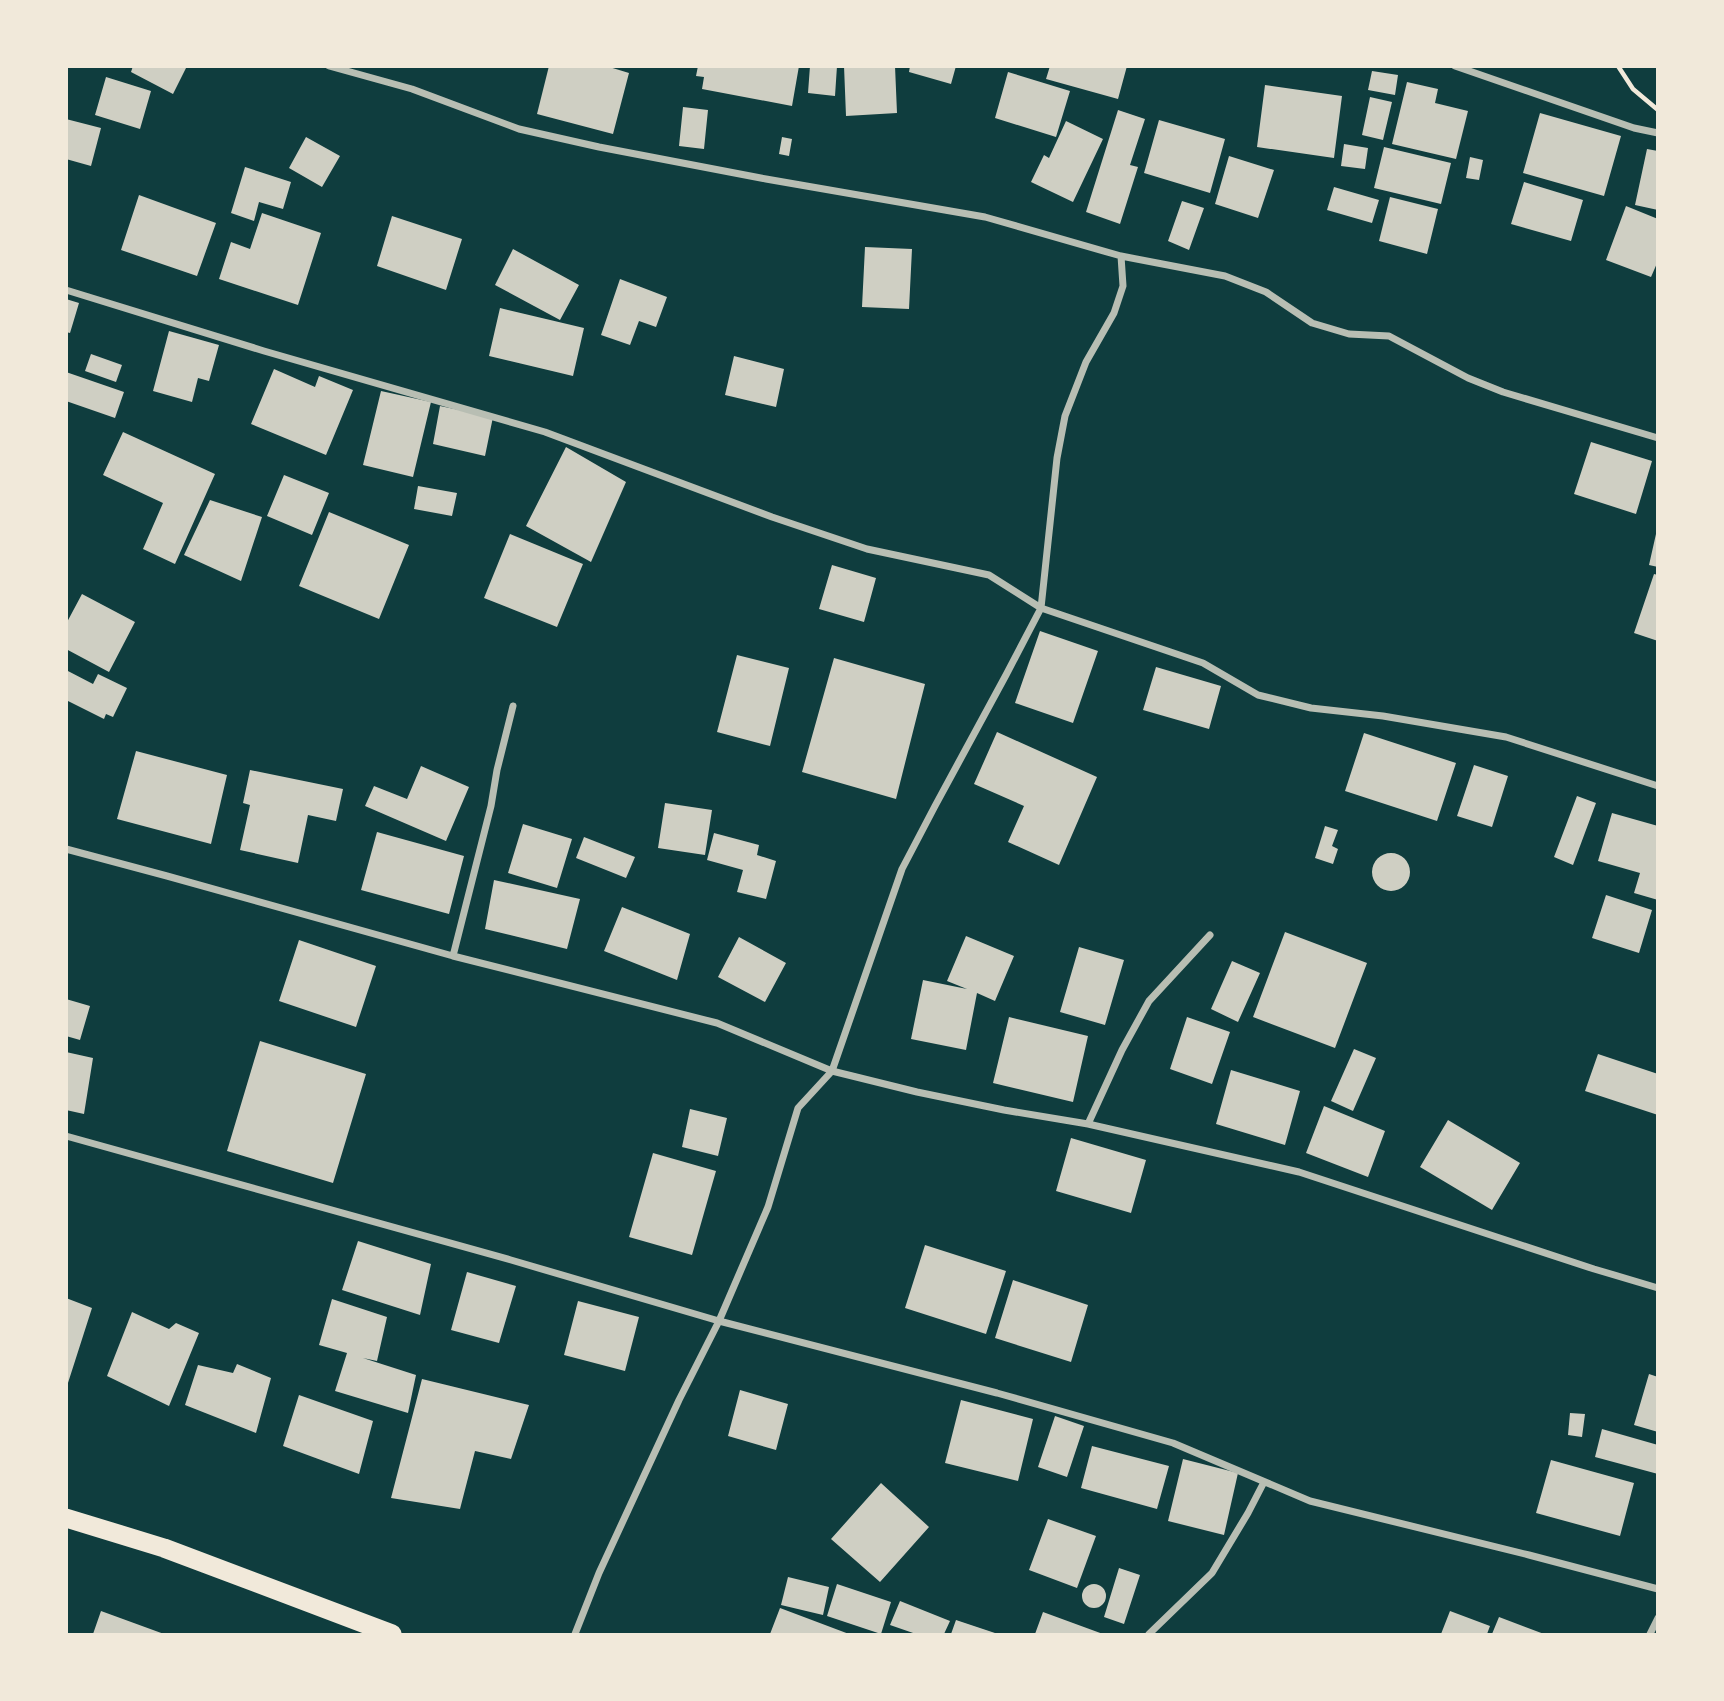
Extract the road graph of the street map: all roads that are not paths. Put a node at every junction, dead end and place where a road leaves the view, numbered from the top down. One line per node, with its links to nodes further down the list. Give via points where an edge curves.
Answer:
1 (329, 66): 4 (street, via 412,89 519,129 985,217)
2 (1455, 66): 3 (street)
3 (1657, 133)
4 (1121, 256): 6 (street, via 1225,276 1266,292 1312,323 1349,334 1389,336 1503,392); 7 (street, via 1123,286 1114,313 1086,362 1065,416)
5 (66, 290): 7 (street, via 545,432 867,549 989,576)
6 (1657, 438)
7 (1041, 608): 9 (street, via 1203,663 1258,695 1311,708 1506,737); 13 (street, via 902,869)
8 (513, 706): 12 (street)
9 (1657, 786)
10 (66, 849): 12 (street)
11 (1210, 935): 14 (street, via 1149,1001)
12 (453, 956): 13 (street, via 717,1023)
13 (832, 1071): 14 (street); 17 (street, via 798,1108 768,1207)
14 (1088, 1124): 16 (street, via 1299,1172)
15 (66, 1136): 17 (street)
16 (1657, 1288)
17 (719, 1321): 18 (street, via 1173,1443); 23 (street, via 599,1573)
18 (1265, 1482): 20 (street, via 1310,1501); 24 (street, via 1212,1573)
19 (66, 1518): 22 (highway, via 164,1548)
20 (1657, 1589)
21 (1657, 1618): 25 (street)
22 (392, 1634)
23 (575, 1634)
24 (1149, 1634)
25 (1650, 1634)

